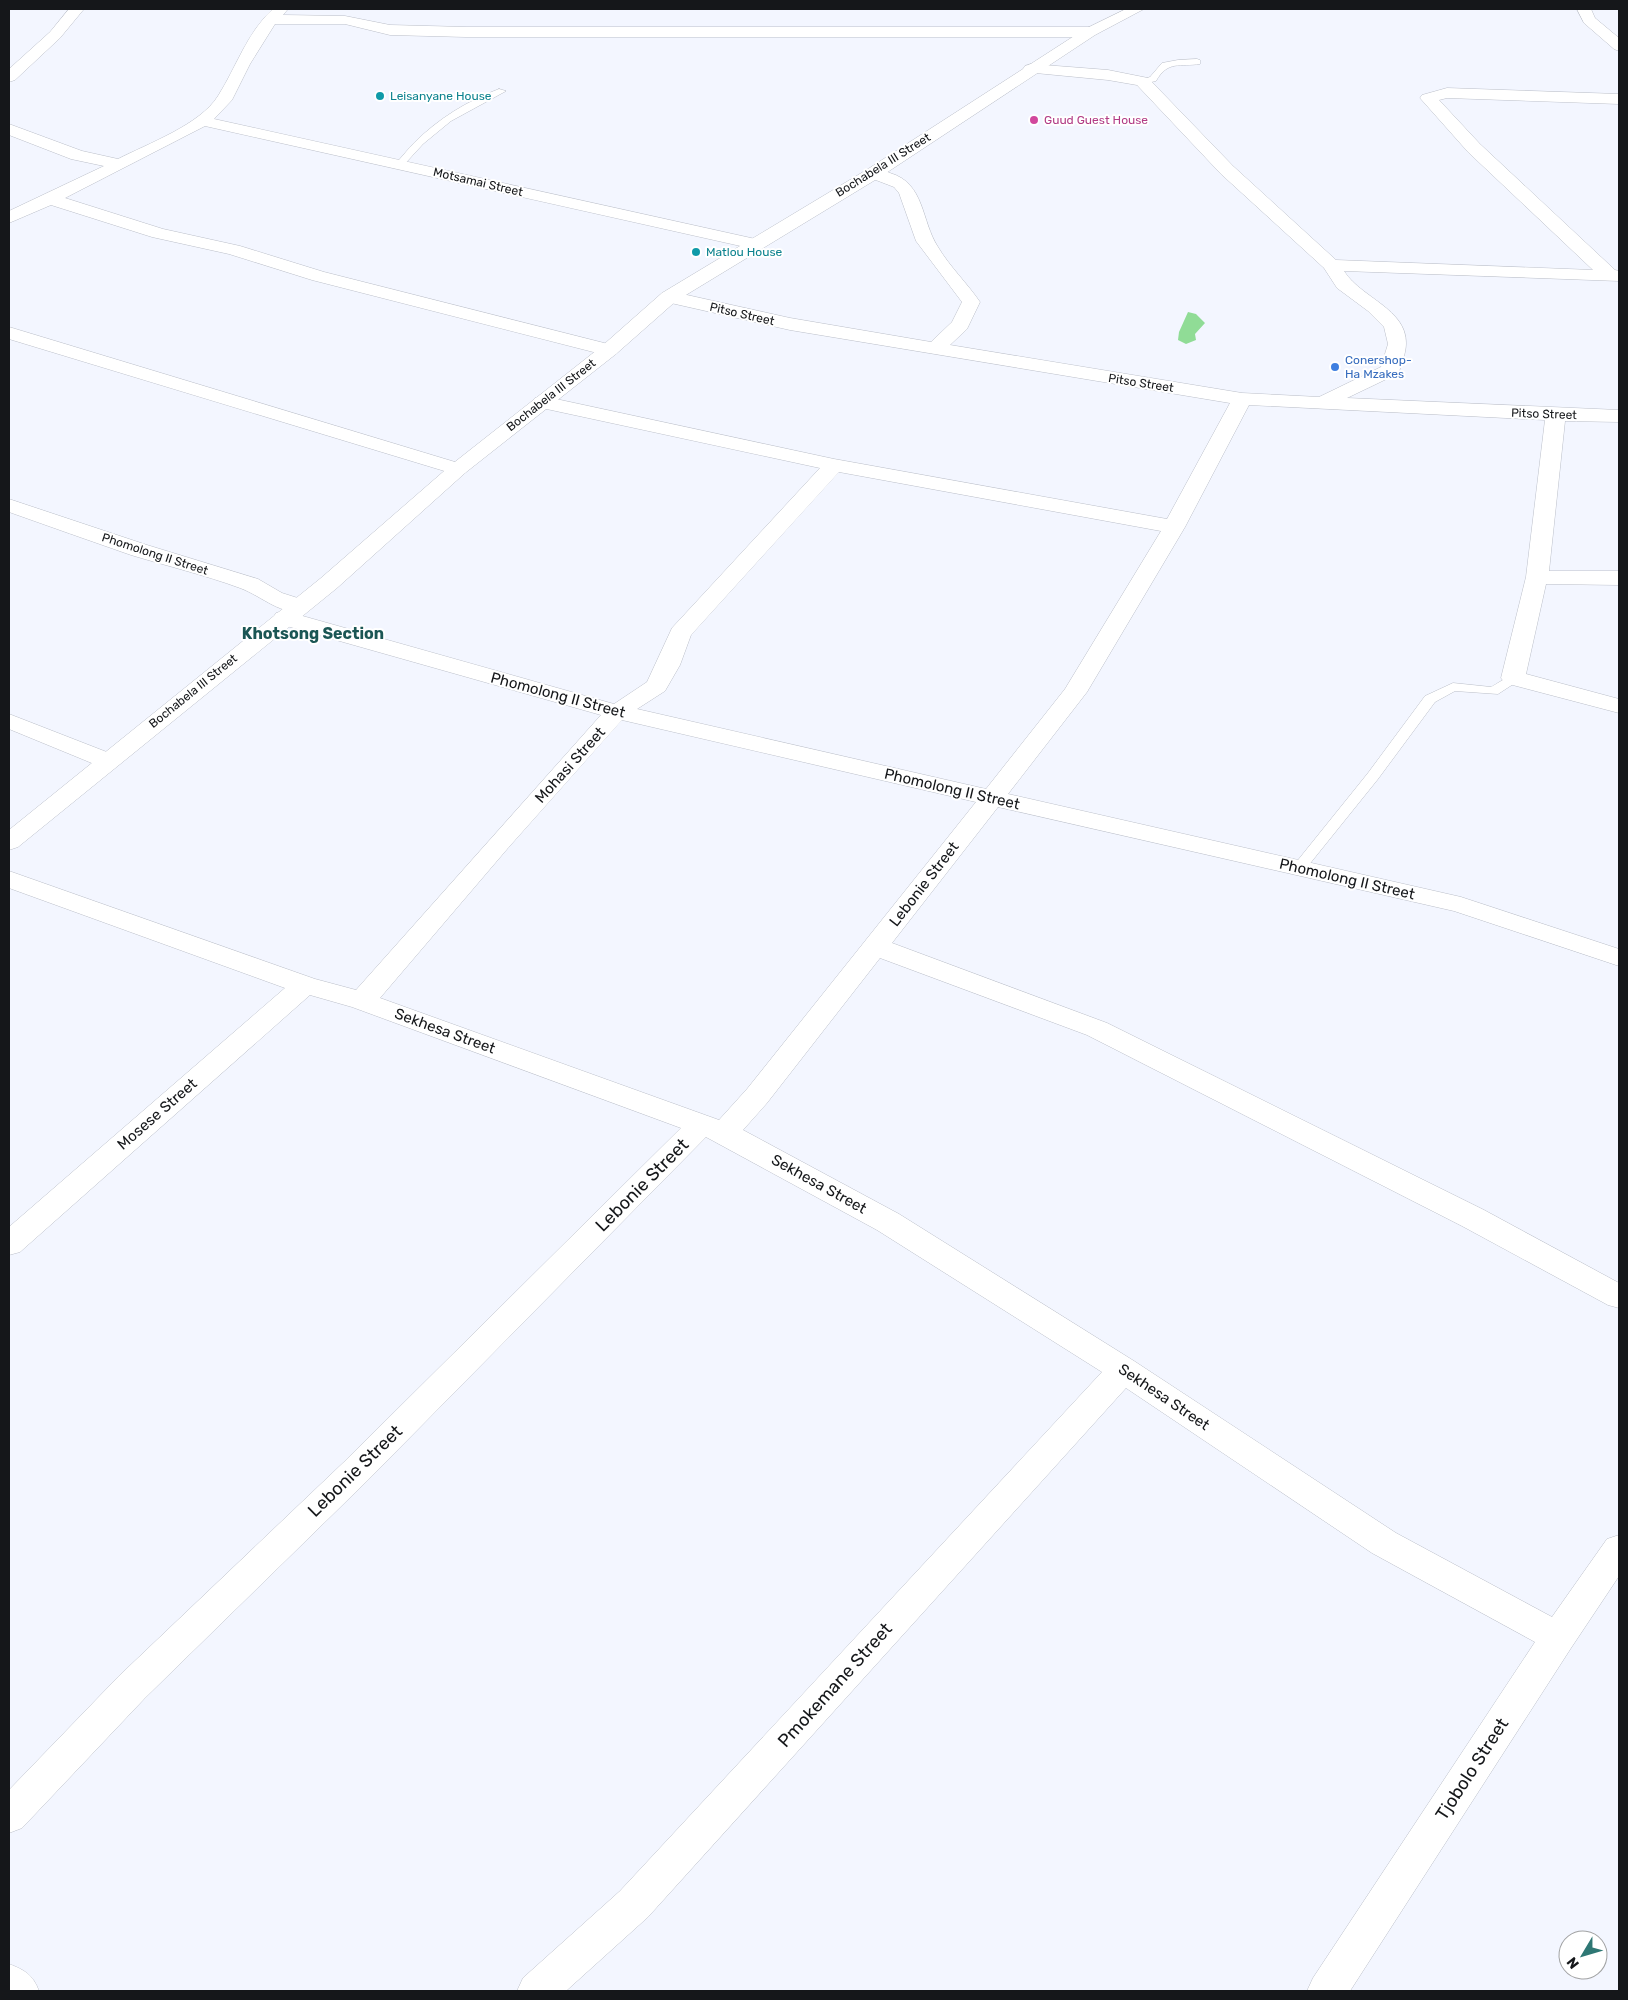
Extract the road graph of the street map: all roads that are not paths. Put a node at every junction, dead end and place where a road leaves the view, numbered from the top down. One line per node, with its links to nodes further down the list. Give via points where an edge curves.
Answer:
1 (77, 9): 8 (street)
2 (1137, 9): 5 (street, Bochabela III Street)
3 (1584, 9): 6 (street, via 1589,20)
4 (276, 14): 5 (street, via 345,20 390,30 466,32); 15 (street, via 242,64 224,100)
5 (1090, 32): 10 (street, Bochabela III Street)
6 (1619, 46)
7 (9, 59): 8 (street)
8 (26, 60): 11 (street)
9 (1197, 62): 12 (lane, via 1170,62 1155,73 1153,79)
10 (1031, 69): 12 (street); 19 (street, Bochabela III Street)
11 (9, 77)
12 (1142, 81): 23 (street, via 1226,170)
13 (502, 91): 18 (lane, via 479,99 448,120 418,143)
14 (1619, 98): 24 (street, via 1447,93 1428,98 1474,148)
15 (202, 121): 17 (street); 18 (street, Motsamai Street)
16 (9, 129): 17 (street, via 77,155)
17 (120, 165): 20 (street)
18 (399, 165): 22 (street, Motsamai Street)
19 (874, 173): 22 (street, Bochabela III Street); 28 (street, via 893,177 908,191 924,240 972,302 960,325)
20 (51, 199): 21 (street); 27 (street, via 158,233 234,250 318,276)
21 (9, 218)
22 (754, 244): 25 (street, Bochabela III Street)
23 (1331, 265): 24 (street); 31 (street, via 1343,284 1393,326 1398,344 1390,370)
24 (1615, 276)
25 (669, 297): 27 (street, Bochabela III Street); 28 (street, Pitso Street, via 790,324)
26 (9, 333): 35 (street)
27 (609, 350): 30 (street, Bochabela III Street)
28 (934, 350): 29 (street, Pitso Street)
29 (1242, 399): 31 (street, Pitso Street); 37 (street, Lebonie Street)
30 (542, 402): 34 (street); 35 (street, Bochabela III Street)
31 (1322, 403): 32 (street, Pitso Street)
32 (1556, 416): 33 (street, Pitso Street); 38 (street)
33 (1619, 416)
34 (834, 465): 37 (street); 43 (street, Mohasi Street, via 680,633 656,686)
35 (458, 469): 40 (street, Bochabela III Street, via 329,583)
36 (9, 505): 40 (street, Phomolong II Street, via 250,584)
37 (1174, 527): 46 (street, Lebonie Street, via 1075,692)
38 (1537, 577): 39 (street); 41 (street)
39 (1619, 578)
40 (291, 612): 43 (street, Phomolong II Street); 45 (street, Bochabela III Street)
41 (1513, 678): 42 (street); 48 (lane, via 1492,691 1453,687 1430,699)
42 (1619, 706)
43 (617, 712): 46 (street, Phomolong II Street); 53 (street, Mohasi Street)
44 (9, 721): 45 (street)
45 (108, 760): 47 (street, Bochabela III Street)
46 (992, 798): 48 (street, Phomolong II Street); 50 (street, Lebonie Street)
47 (9, 842)
48 (1300, 868): 51 (street, Phomolong II Street, via 1461,905)
49 (9, 878): 52 (street, Sekhesa Street)
50 (874, 946): 54 (street, Lebonie Street, via 757,1096); 56 (street, via 1097,1029 1473,1218)
51 (1619, 958)
52 (305, 984): 53 (street, Sekhesa Street); 55 (street, Mosese Street)
53 (362, 1001): 54 (street, Sekhesa Street)
54 (713, 1129): 57 (street, Sekhesa Street, via 888,1222); 60 (street, Lebonie Street, via 132,1687)
55 (9, 1244)
56 (1619, 1297)
57 (1123, 1370): 59 (street, Sekhesa Street, via 1384,1543); 63 (street, Pmokemane Street, via 634,1904)
58 (1615, 1562): 59 (street, Tjobolo Street)
59 (1558, 1637): 64 (street, Tjobolo Street)
60 (9, 1816)
61 (9, 1983): 62 (street)
62 (19, 1991)
63 (537, 1991)
64 (1327, 1991)

